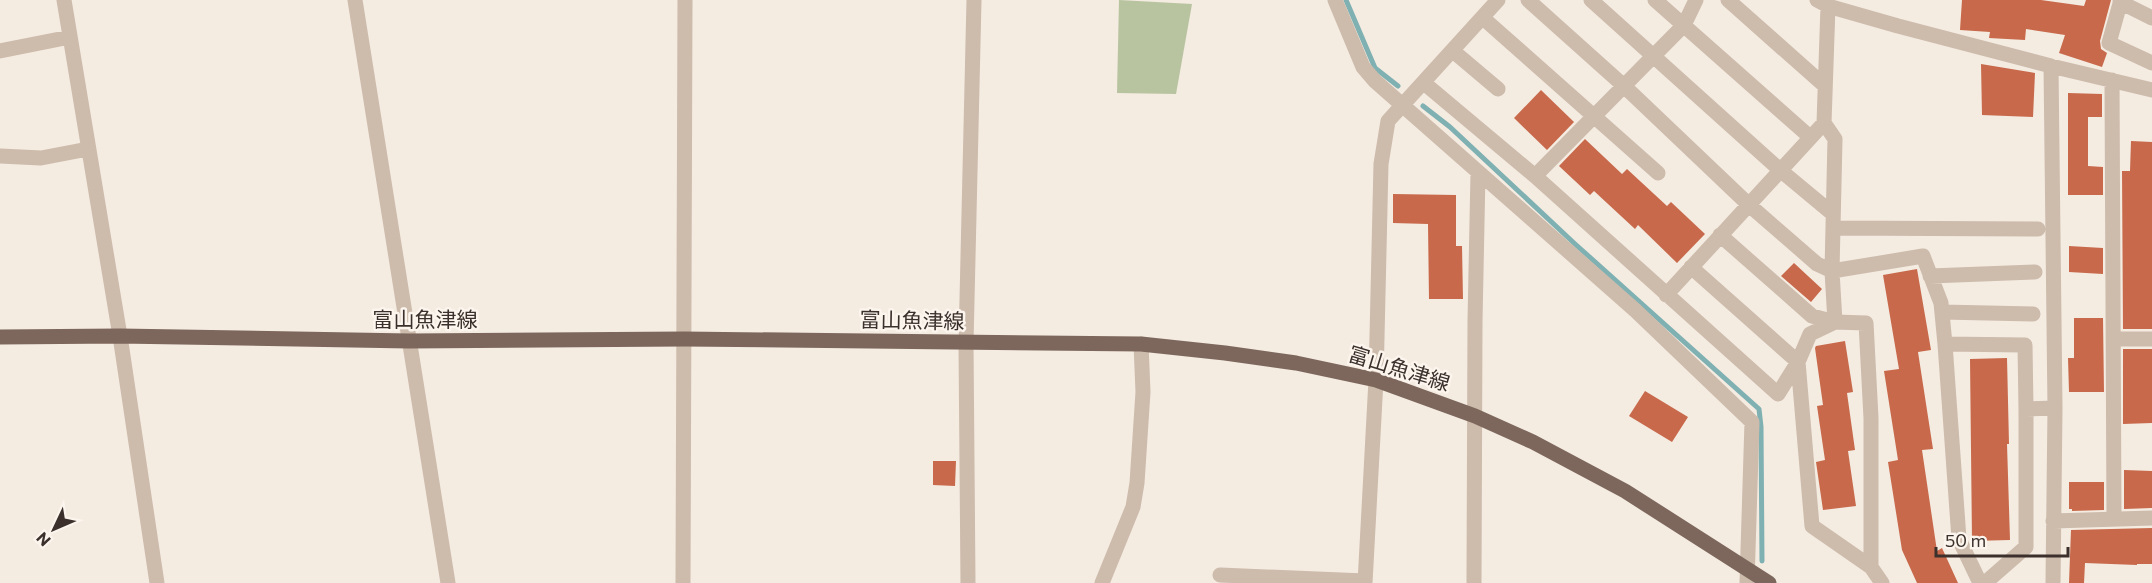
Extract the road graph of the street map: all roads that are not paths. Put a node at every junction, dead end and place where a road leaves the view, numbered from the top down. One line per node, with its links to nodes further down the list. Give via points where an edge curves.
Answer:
1 (64, 0): 17 (street)
2 (355, 0): 56 (street)
3 (684, 0): 53 (street)
4 (974, 0): 57 (street)
5 (1335, 0): 29 (street, via 1363,67)
6 (1498, 0): 14 (street)
7 (1528, 0): 25 (street)
8 (1591, 0): 20 (street)
9 (1655, 0): 16 (street)
10 (1696, 0): 16 (street)
11 (1728, 0): 26 (street)
12 (2121, 1): 15 (street); 21 (street, via 2109,43)
13 (1822, 3): 22 (street); 26 (street)
14 (1483, 18): 19 (street); 30 (street)
15 (2152, 18)
16 (1684, 25): 20 (street); 32 (street)
17 (70, 37): 18 (street); 33 (street)
18 (0, 51)
19 (1454, 51): 24 (street); 27 (street)
20 (1654, 56): 25 (street); 35 (street)
21 (2152, 63)
22 (2050, 66): 23 (street); 62 (street)
23 (2112, 80): 28 (street); 54 (street)
24 (1425, 83): 29 (street); 38 (street)
25 (1624, 86): 30 (street); 39 (street)
26 (1825, 86): 31 (street)
27 (1498, 89)
28 (2152, 90)
29 (1401, 105): 36 (street); 61 (street, via 1388,121 1381,164)
30 (1593, 117): 37 (street); 38 (street)
31 (1824, 123): 32 (street); 40 (street, via 1835,139)
32 (1810, 137): 35 (street)
33 (88, 149): 34 (street, via 41,158); 51 (street)
34 (0, 156)
35 (1780, 170): 39 (street); 40 (street)
36 (1478, 173): 64 (street); 70 (street, via 1635,310 1752,422)
37 (1658, 173)
38 (1535, 176): 47 (street)
39 (1749, 204): 42 (street); 44 (street, via 1817,264)
40 (1833, 221): 41 (street); 44 (street)
41 (2037, 229)
42 (1720, 235): 43 (street); 50 (street, via 1812,316)
43 (1692, 267): 47 (street); 60 (street)
44 (1832, 271): 46 (street, via 1923,256); 50 (street)
45 (2035, 272): 46 (street)
46 (1930, 276): 48 (street)
47 (1666, 295): 60 (street, via 1778,394)
48 (1942, 312): 49 (street); 59 (street)
49 (2033, 314)
50 (1835, 322): 60 (street, via 1810,334); 68 (street, via 1866,323 1871,418)
51 (120, 336): 52 (main road, 富山魚津線); 56 (main road, 富山魚津線); 73 (street)
52 (0, 337)
53 (684, 339): 56 (main road, 富山魚津線); 57 (main road, 富山魚津線); 75 (street)
54 (2113, 339): 55 (street); 65 (street)
55 (2152, 339)
56 (409, 341): 74 (street)
57 (966, 343): 58 (main road, 富山魚津線); 76 (street)
58 (1141, 344): 61 (main road, 富山魚津線, via 1284,361); 71 (street, via 1143,392 1137,483 1133,507)
59 (1945, 344): 63 (street, via 2025,345); 80 (street, via 1959,539)
60 (1798, 362): 68 (street, via 1812,526)
61 (1376, 380): 64 (main road, 富山魚津線); 72 (street)
62 (2055, 408): 63 (street); 67 (street)
63 (2026, 409): 81 (street, via 2026,547)
64 (1475, 416): 70 (main road, 富山魚津線, via 1625,491); 77 (street)
65 (2114, 518): 66 (street); 67 (street)
66 (2152, 518)
67 (2053, 521): 82 (street)
68 (1871, 567): 79 (street)
69 (1220, 574): 72 (street)
70 (1747, 576): 78 (main road, 富山魚津線)
71 (1104, 582)
72 (1365, 582)
73 (157, 583)
74 (448, 583)
75 (683, 583)
76 (968, 583)
77 (1474, 583)
78 (1769, 583)
79 (1882, 583)
80 (1980, 583)
81 (1985, 583)
82 (2053, 583)

